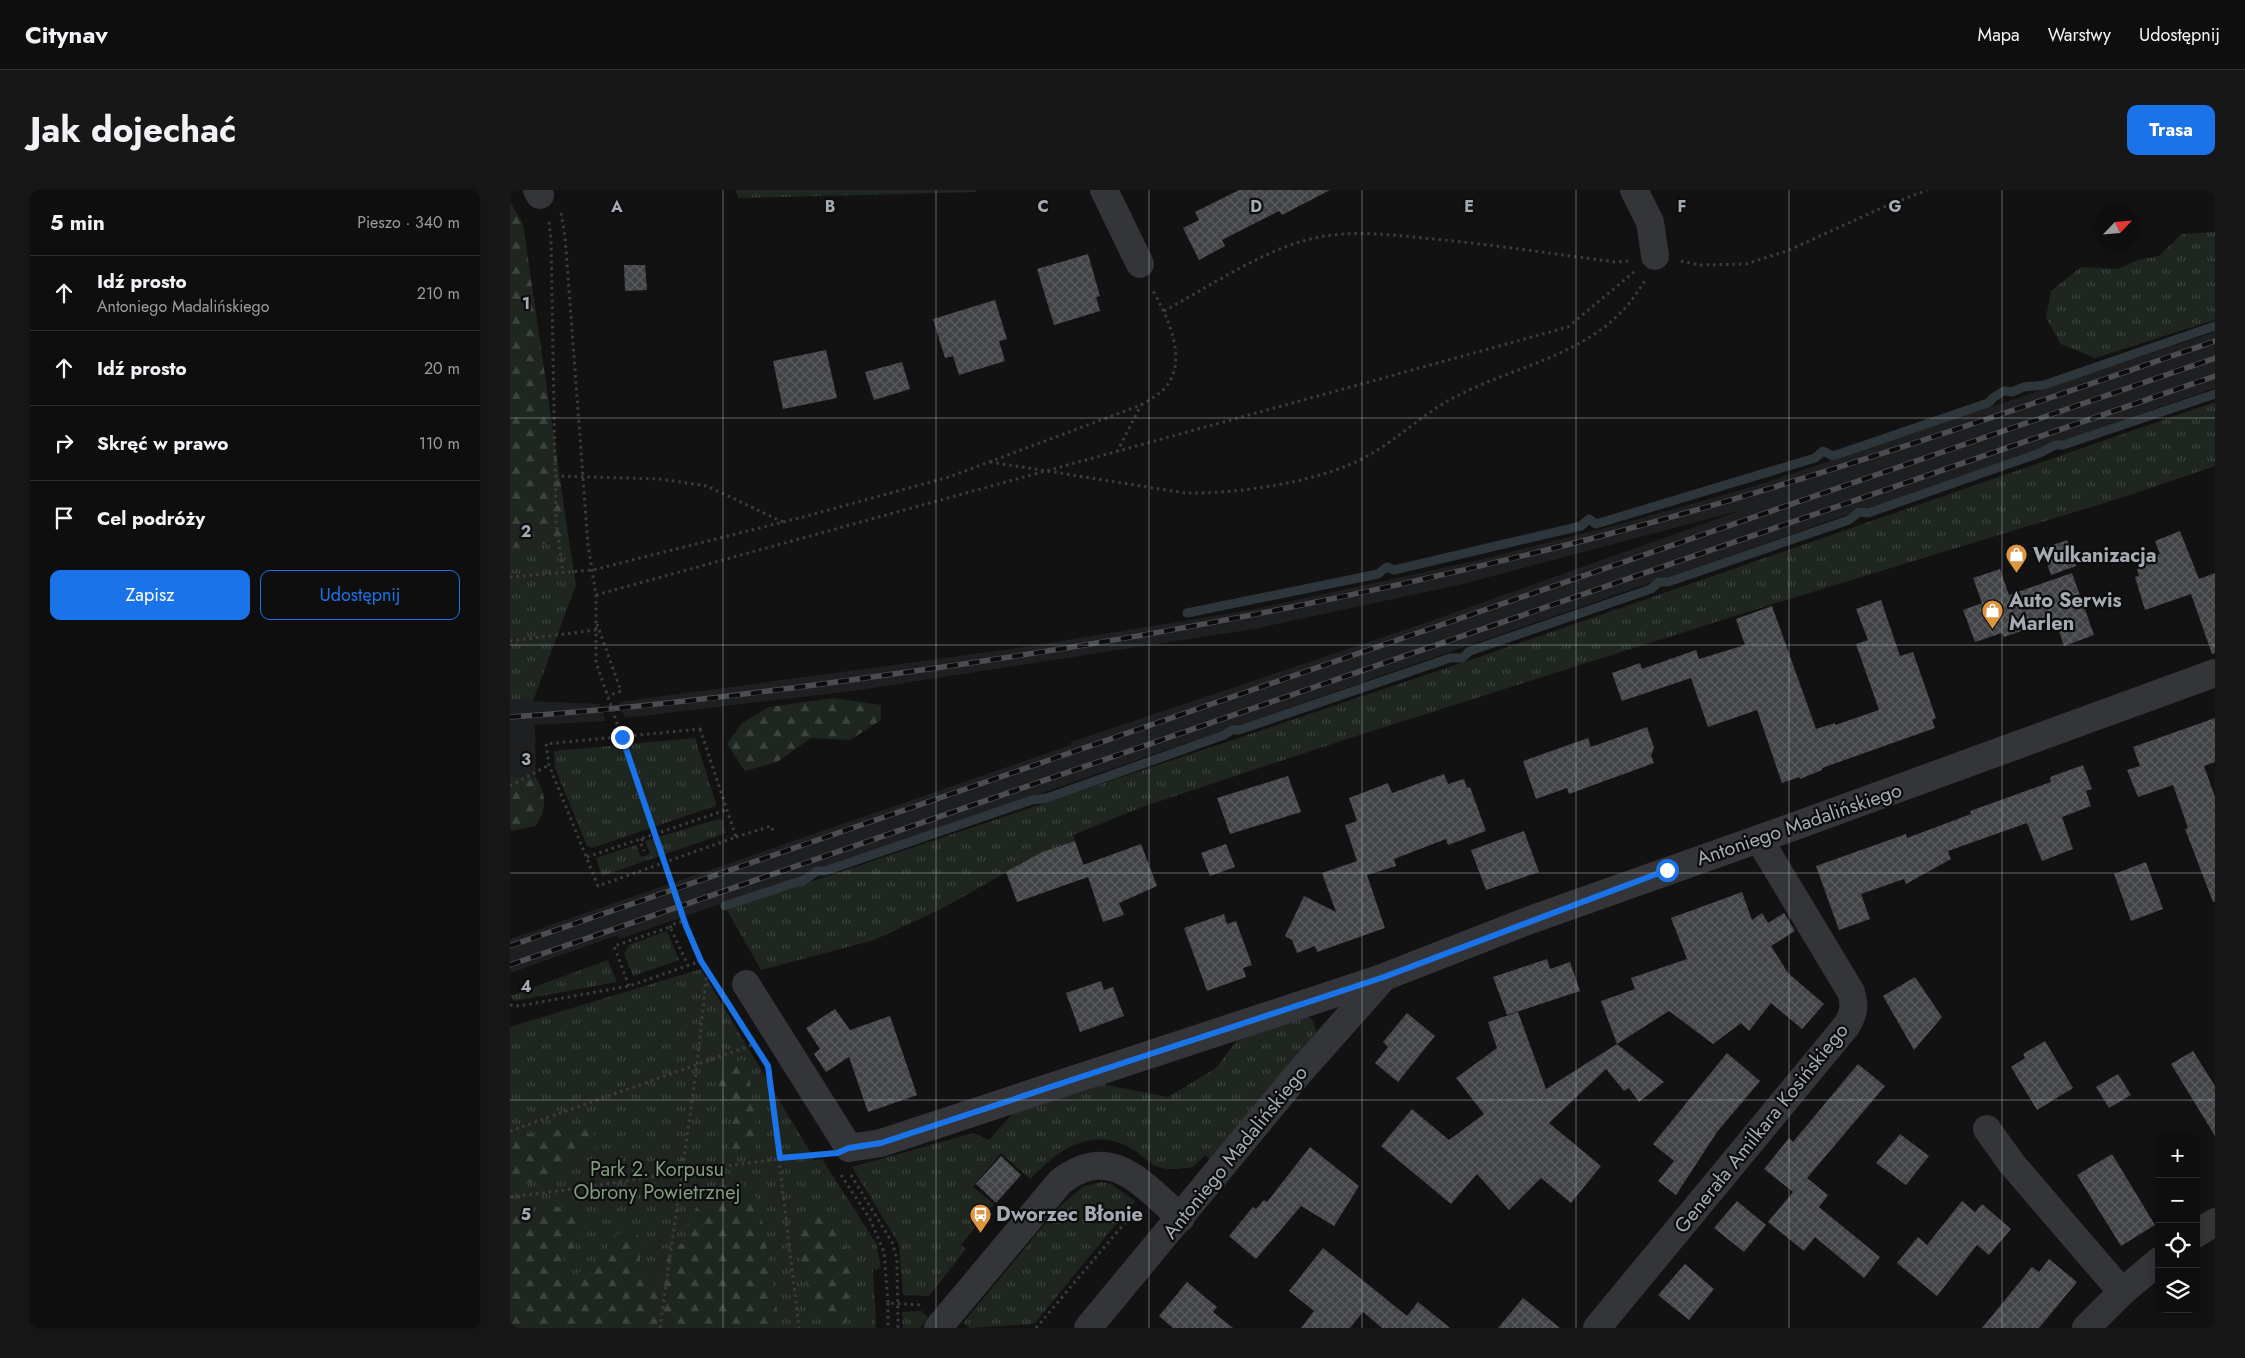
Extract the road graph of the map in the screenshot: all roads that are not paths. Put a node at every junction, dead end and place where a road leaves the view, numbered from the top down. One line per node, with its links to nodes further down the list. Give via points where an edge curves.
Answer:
1 (1104, 190): 4 (street)
2 (1634, 190): 3 (street, via 1650,222)
3 (1655, 256)
4 (1140, 264)
5 (2215, 673): 6 (street, Antoniego Madalińskiego)
6 (1758, 839): 7 (street, Antoniego Madalińskiego, via 1558,910); 17 (street, Generała Amilkara Kosińskiego, via 1851,992 1855,1003 1852,1015)
7 (1384, 977): 8 (street, Antoniego Madalińskiego, via 881,1143 844,1159); 10 (street, Antoniego Madalińskiego, via 1298,1074)
8 (734, 988)
9 (1987, 1129): 14 (street, via 2012,1164)
10 (1181, 1218): 15 (street, via 1115,1166 1090,1166 1073,1172 1060,1182); 16 (street, Antoniego Madalińskiego)
11 (2215, 1222): 12 (street)
12 (2200, 1231)
13 (2155, 1264): 14 (street)
14 (2122, 1292): 18 (street)
15 (938, 1328)
16 (1088, 1328)
17 (1597, 1328)
18 (2086, 1328)

